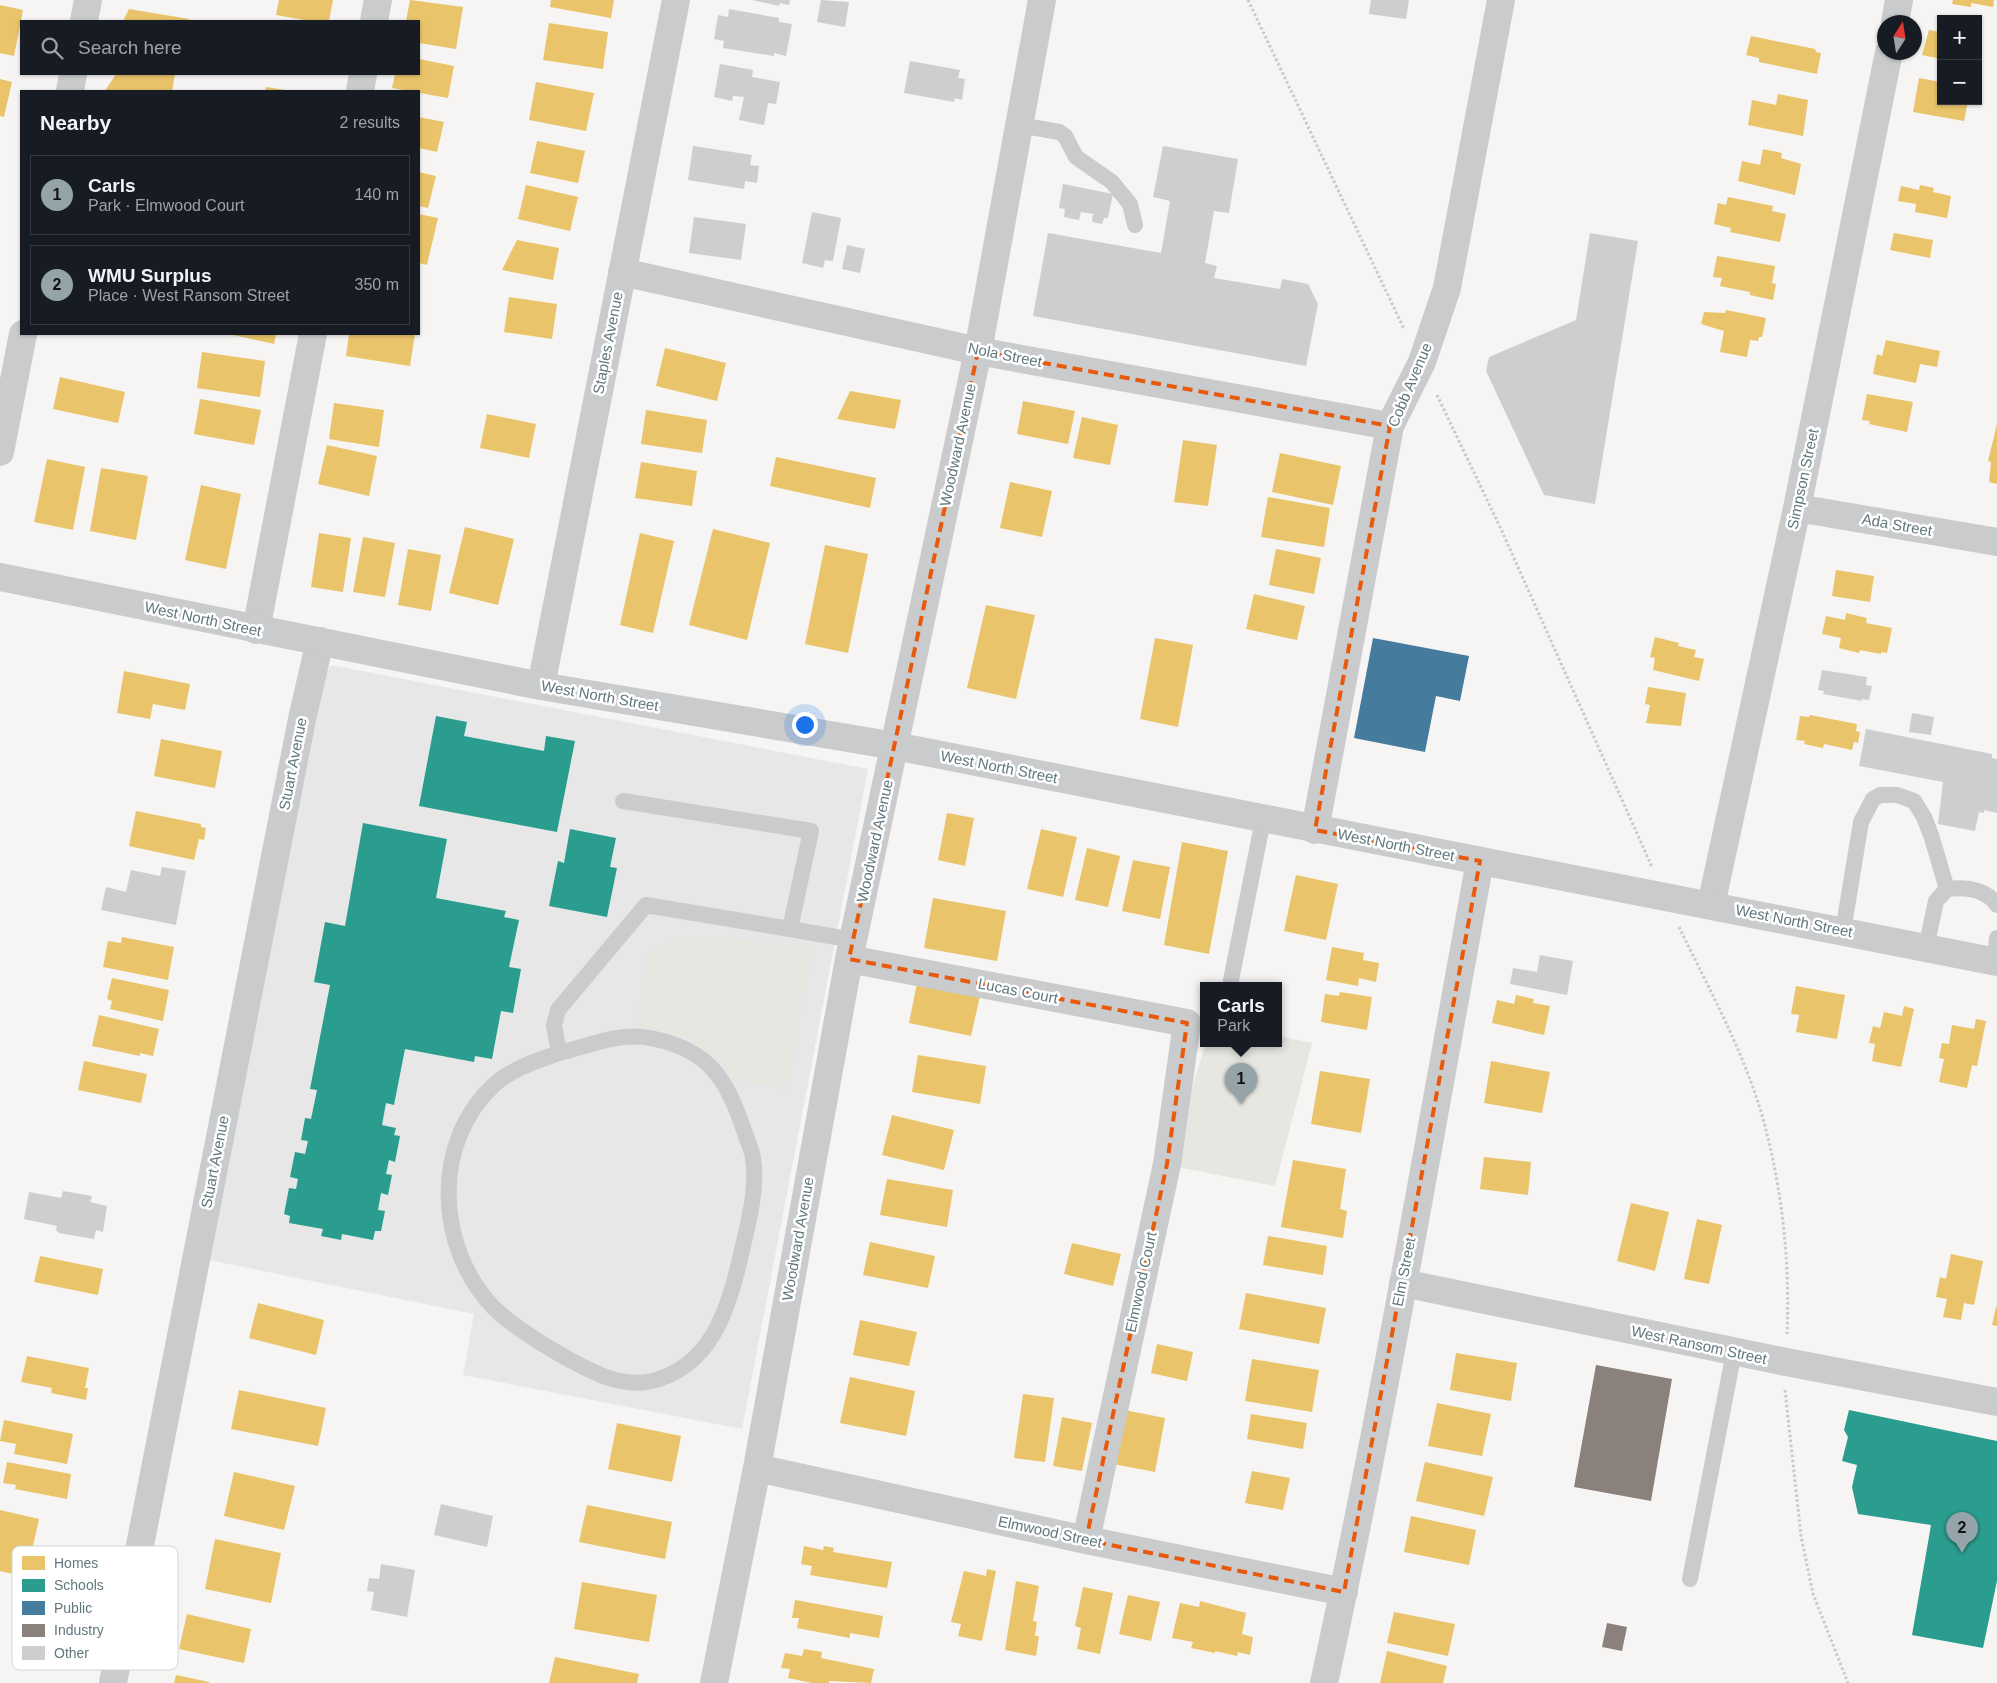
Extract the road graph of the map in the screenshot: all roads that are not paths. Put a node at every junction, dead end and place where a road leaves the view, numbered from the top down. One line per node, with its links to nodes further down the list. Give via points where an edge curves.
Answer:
1 (88, 0): 8 (street)
2 (378, 0): 9 (street)
3 (676, 0): 17 (street, Staples Avenue)
4 (1042, 0): 15 (street, Woodward Avenue)
5 (1500, 0): 22 (street, Cobb Avenue, via 1447,288 1422,362)
6 (1899, 0): 7 (street)
7 (1896, 15)
8 (84, 20)
9 (374, 20)
10 (1887, 60): 24 (street, Simpson Street)
11 (73, 75): 13 (street)
12 (364, 75): 14 (street)
13 (70, 90)
14 (360, 90)
15 (1019, 125): 16 (lane, via 1065,136 1076,157 1112,182 1130,204); 20 (street, Woodward Avenue)
16 (1135, 225)
17 (622, 272): 20 (street, Nola Street); 29 (street, Staples Avenue)
18 (23, 335): 21 (street)
19 (313, 335): 27 (street)
20 (978, 351): 22 (street, Nola Street); 30 (street, Woodward Avenue)
21 (6, 392): 23 (street)
22 (1390, 426): 33 (street, Cobb Avenue)
23 (0, 452)
24 (1798, 508): 25 (street, Ada Street); 36 (street, Simpson Street)
25 (1997, 542)
26 (0, 577): 27 (street, West North Street)
27 (256, 630): 28 (street, West North Street)
28 (320, 641): 29 (street, West North Street); 51 (street, Stuart Avenue)
29 (541, 686): 30 (street, West North Street)
30 (895, 746): 32 (street, West North Street); 41 (street, Woodward Avenue)
31 (623, 801): 38 (lane, via 811,831)
32 (1263, 820): 33 (street, West North Street); 43 (lane)
33 (1315, 830): 34 (street, West North Street)
34 (1480, 861): 36 (street, West North Street); 46 (street, Elm Street)
35 (1947, 889): 37 (lane, via 1980,892 1992,897); 39 (lane, via 1924,816 1914,801 1897,795 1880,795 1873,799 1861,822); 40 (lane, via 1936,901)
36 (1711, 905): 39 (street, West North Street)
37 (1997, 905)
38 (790, 929): 41 (lane); 45 (lane, via 646,905 558,1010 554,1025)
39 (1843, 931): 40 (street, West North Street)
40 (1926, 948): 42 (street, West North Street)
41 (851, 950): 44 (street, Lucas Court); 49 (street, Woodward Avenue)
42 (1996, 954)
43 (1231, 982)
44 (1187, 1023): 50 (street, Elmwood Court, via 1167,1166)
45 (559, 1053): 45 (lane, via 601,1040 649,1037 698,1056 715,1070 735,1102 753,1157 750,1214 732,1293 722,1317 693,1362 650,1382 627,1382 587,1369 531,1336 494,1307 463,1260 450,1226 448,1181 453,1157 469,1116 496,1084 518,1068)
46 (1403, 1283): 47 (street, West Ransom Street); 53 (street, Elm Street)
47 (1734, 1352): 48 (street, West Ransom Street); 52 (lane)
48 (1997, 1402)
49 (757, 1468): 50 (street, Elmwood Street); 56 (street, Woodward Avenue)
50 (1086, 1540): 53 (street, Elmwood Street)
51 (140, 1546)
52 (1690, 1579)
53 (1344, 1592): 57 (street, Elm Street)
54 (116, 1670): 55 (street, Stuart Avenue)
55 (113, 1683)
56 (714, 1683)
57 (1324, 1683)

